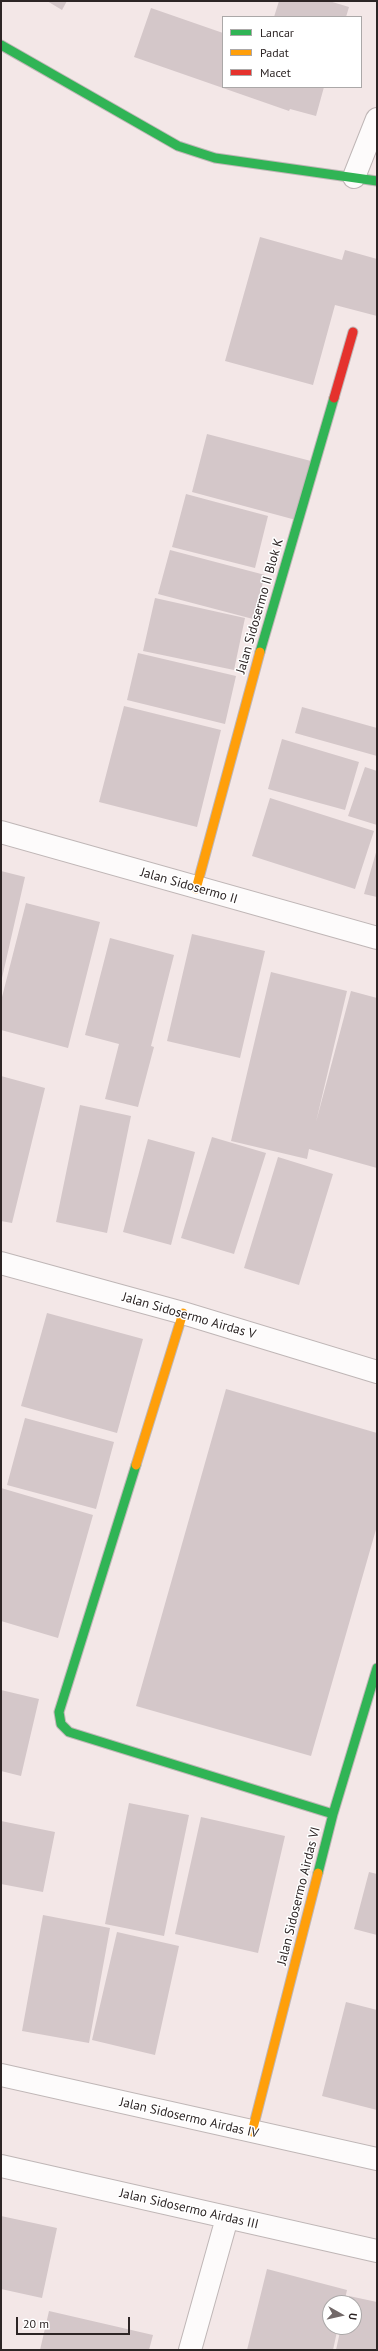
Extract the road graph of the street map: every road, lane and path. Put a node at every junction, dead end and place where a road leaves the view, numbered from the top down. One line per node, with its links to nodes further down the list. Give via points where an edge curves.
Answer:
1 (1, 45): 3 (street, via 195,153)
2 (377, 119): 3 (street)
3 (354, 177): 4 (street)
4 (377, 181)
5 (353, 332): 7 (street, Jalan Sidosermo II Blok K, via 269,620)
6 (1, 832): 7 (street, Jalan Sidosermo II)
7 (196, 889): 8 (street, Jalan Sidosermo II)
8 (377, 938)
9 (1, 1263): 10 (street, Jalan Sidosermo Airdas V)
10 (184, 1313): 11 (street, Jalan Sidosermo Airdas V); 13 (street, via 59,1712 59,1719 62,1726 70,1732)
11 (377, 1372)
12 (377, 1668): 13 (street, Jalan Sidosermo Airdas VI)
13 (333, 1814): 15 (street, Jalan Sidosermo Airdas VI)
14 (1, 2075): 15 (street, Jalan Sidosermo Airdas IV)
15 (252, 2132): 16 (street, Jalan Sidosermo Airdas IV)
16 (377, 2160)
17 (1, 2166): 18 (street, Jalan Sidosermo Airdas III)
18 (227, 2218): 19 (street, Jalan Sidosermo Airdas III); 20 (street)
19 (377, 2251)
20 (190, 2350)

